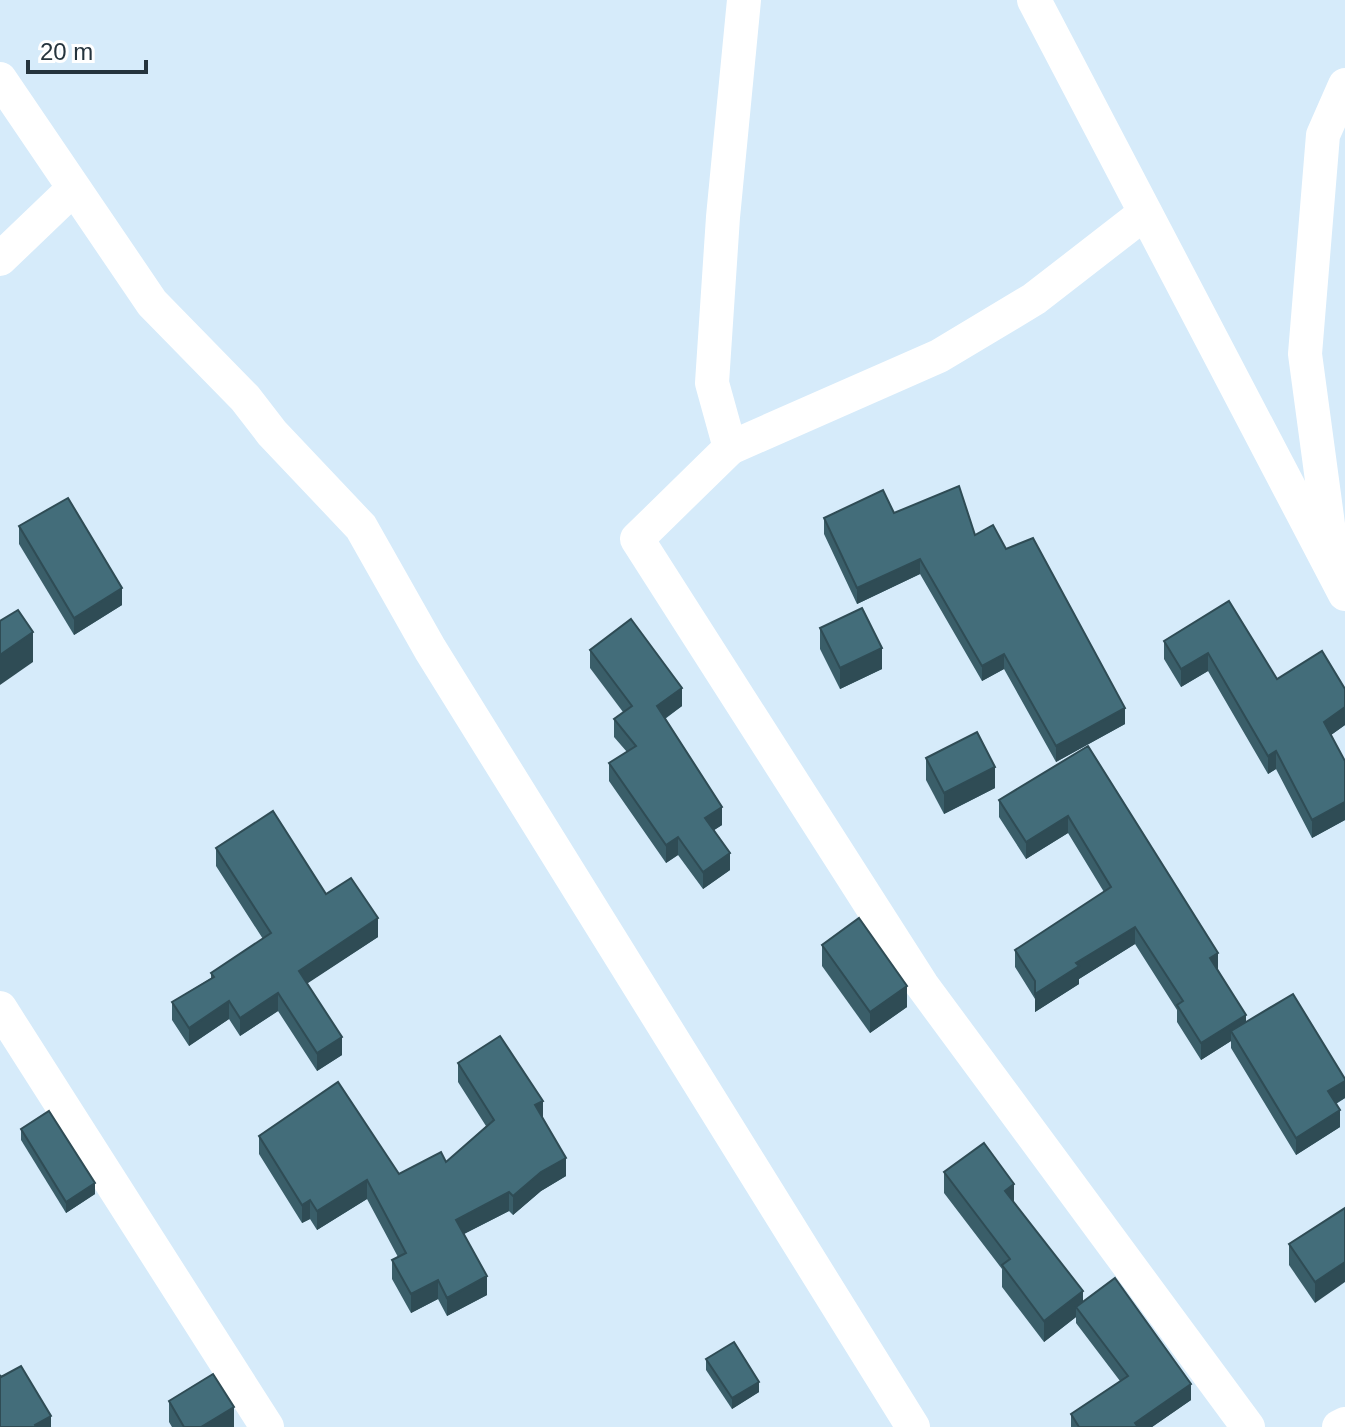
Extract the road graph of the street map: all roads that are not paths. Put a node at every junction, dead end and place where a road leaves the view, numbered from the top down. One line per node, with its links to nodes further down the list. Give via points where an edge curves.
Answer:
1 (744, 0): 8 (street, via 712,383)
2 (1034, 0): 6 (street)
3 (0, 79): 5 (street)
4 (1345, 85): 9 (street, via 1323,135 1305,354)
5 (72, 190): 7 (street); 13 (street, via 152,303 361,527 438,662)
6 (1145, 213): 8 (street, via 1034,299 939,356); 9 (street)
7 (0, 259)
8 (730, 448): 14 (street, via 637,539 922,985)
9 (1340, 586)
10 (0, 1008): 12 (street)
11 (1345, 1424): 15 (street)
12 (267, 1427)
13 (913, 1427)
14 (1248, 1427)
15 (1339, 1427)

